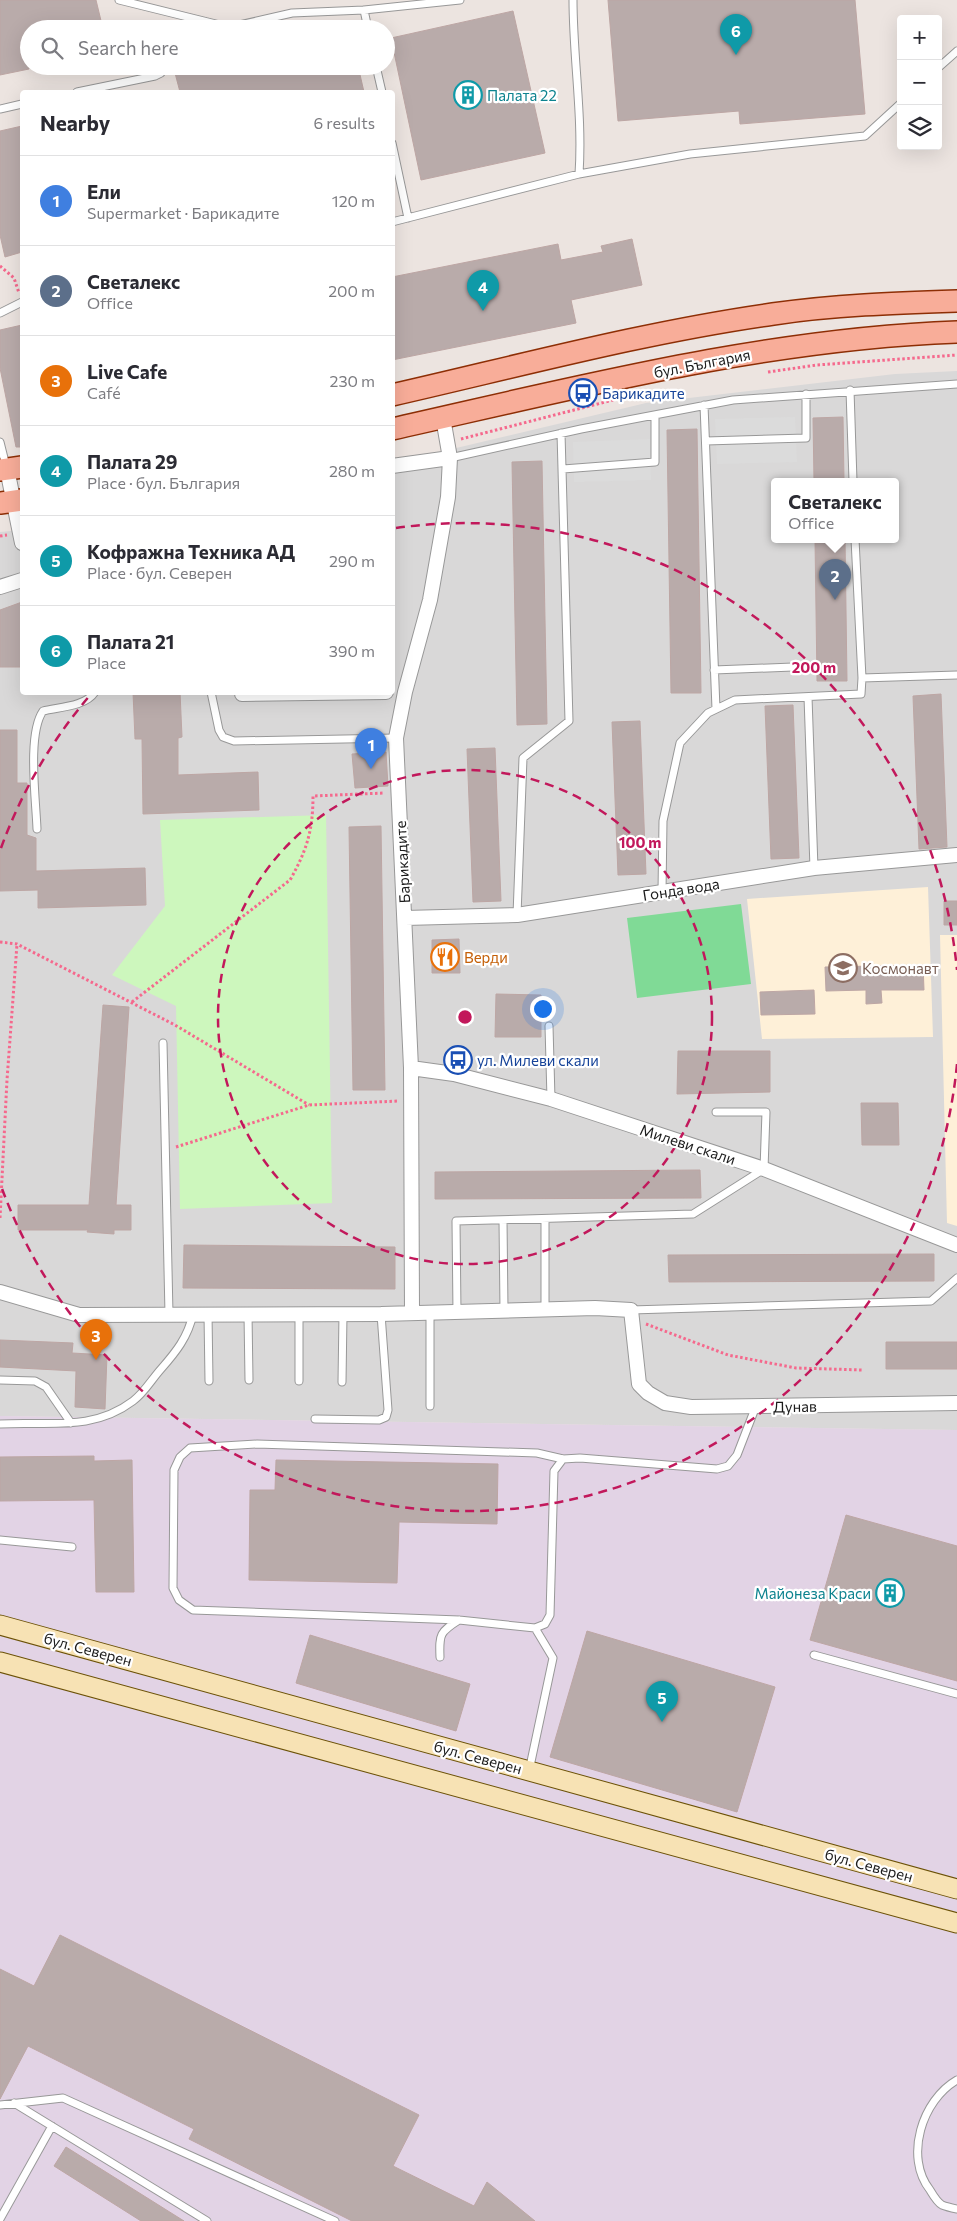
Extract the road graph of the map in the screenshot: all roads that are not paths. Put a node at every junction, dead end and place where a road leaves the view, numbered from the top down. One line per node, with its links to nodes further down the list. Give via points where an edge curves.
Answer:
1 (119, 0): 5 (lane)
2 (460, 0): 4 (lane)
3 (573, 0): 18 (lane, via 582,138)
4 (364, 10): 6 (lane, via 292,13); 7 (lane)
5 (195, 20)
6 (261, 20)
7 (366, 20)
8 (957, 51): 9 (lane)
9 (942, 64)
10 (157, 75): 12 (lane)
11 (378, 75): 13 (lane)
12 (87, 90)
13 (382, 90)
14 (20, 104): 16 (lane)
15 (898, 105): 18 (lane, via 865,136 690,154)
16 (0, 109)
17 (395, 157): 19 (lane)
18 (579, 174): 19 (lane)
19 (408, 218): 20 (lane)
20 (395, 221)
21 (957, 301): 27 (main road, via 844,305 689,327)
22 (20, 303): 23 (lane)
23 (0, 313)
24 (957, 332): 31 (main road, бул. България, via 775,349 593,384)
25 (957, 384): 26 (lane)
26 (850, 390): 28 (lane); 40 (lane)
27 (395, 394)
28 (806, 394): 29 (lane); 35 (lane, via 806,438)
29 (704, 405): 30 (lane); 35 (lane)
30 (655, 415): 33 (lane); 39 (lane, via 655,462)
31 (443, 418): 32 (main road, бул. България); 36 (street, Барикадите)
32 (395, 428)
33 (561, 433): 36 (lane); 39 (lane)
34 (0, 442): 38 (lane)
35 (706, 442): 47 (lane)
36 (450, 458): 37 (street); 50 (street, Барикадите, via 448,497 430,600)
37 (395, 466)
38 (10, 469): 41 (street)
39 (562, 469): 60 (lane, via 569,721 523,758)
40 (853, 478)
41 (12, 502): 42 (street)
42 (20, 535)
43 (855, 543): 49 (lane)
44 (20, 581): 45 (street)
45 (0, 587)
46 (793, 667): 47 (lane)
47 (714, 670): 54 (lane)
48 (957, 675): 49 (lane)
49 (862, 678): 53 (lane, via 861,694)
50 (399, 692): 55 (street, Барикадите)
51 (93, 695): 56 (lane, via 78,704 43,711 38,718 34,751)
52 (212, 695): 55 (lane, via 218,730 223,737 234,740)
53 (808, 697): 54 (lane, via 735,700); 58 (lane)
54 (716, 709): 59 (lane, via 708,713 680,743 662,821)
55 (396, 738): 61 (street, Барикадите)
56 (37, 829)
57 (957, 856): 58 (street, Гонда вода)
58 (814, 868): 59 (street, Гонда вода)
59 (662, 892): 60 (street, Гонда вода)
60 (517, 915): 61 (street, Гонда вода)
61 (405, 918): 64 (street, Барикадите)
62 (549, 1026): 65 (lane)
63 (163, 1043): 80 (lane)
64 (412, 1068): 65 (street, Милеви скали, via 454,1074); 79 (street, Барикадите)
65 (551, 1099): 67 (street, Милеви скали)
66 (716, 1112): 67 (lane, via 766,1112)
67 (764, 1169): 69 (lane, via 694,1214); 70 (street, Милеви скали)
68 (504, 1220): 69 (lane); 74 (lane); 77 (lane, via 456,1221)
69 (545, 1220): 73 (lane)
70 (957, 1245)
71 (957, 1278): 75 (lane, via 931,1301)
72 (0, 1292): 80 (street, via 79,1315)
73 (545, 1309): 74 (street); 75 (street)
74 (504, 1310): 77 (street)
75 (631, 1310): 93 (street, Дунав, via 639,1384 648,1393 665,1402 691,1407)
76 (430, 1312): 77 (street); 79 (street); 92 (lane)
77 (456, 1312)
78 (343, 1313): 84 (street); 85 (street); 90 (lane)
79 (412, 1313): 85 (street)
80 (169, 1314): 81 (street)
81 (194, 1314): 82 (street); 95 (lane, via 190,1331 180,1346 134,1400 108,1417 87,1423)
82 (208, 1314): 83 (street); 88 (lane)
83 (248, 1314): 84 (street); 87 (lane)
84 (299, 1314): 89 (lane)
85 (382, 1314): 94 (lane, via 386,1417 379,1420)
86 (0, 1380): 95 (lane, via 35,1381 46,1387)
87 (249, 1380)
88 (209, 1381)
89 (299, 1382)
90 (342, 1382)
91 (957, 1403): 93 (street, Дунав)
92 (430, 1406)
93 (756, 1406): 97 (lane, via 737,1455 728,1466 717,1469)
94 (315, 1419)
95 (71, 1423): 96 (lane)
96 (0, 1424)
97 (563, 1459): 100 (lane, via 537,1453 257,1444 190,1448 180,1457 174,1470 173,1588 180,1600 193,1610); 102 (lane, via 554,1471 550,1615 545,1624)
98 (0, 1540): 99 (lane)
99 (72, 1547)
100 (460, 1620): 102 (lane); 104 (lane, via 443,1630 439,1640)
101 (0, 1625): 107 (main road, бул. Северен)
102 (535, 1628): 107 (lane, via 552,1658)
103 (814, 1655): 106 (lane)
104 (440, 1657)
105 (0, 1662): 109 (main road)
106 (957, 1694)
107 (529, 1771): 108 (main road, бул. Северен)
108 (957, 1889)
109 (957, 1923)
110 (957, 2080): 114 (lane, via 945,2087 930,2107 920,2132 918,2160 924,2182 941,2204)
111 (14, 2103): 112 (lane); 113 (lane); 117 (lane, via 63,2098)
112 (0, 2105)
113 (52, 2126): 115 (lane); 116 (lane)
114 (957, 2209)
115 (0, 2219)
116 (207, 2221)
117 (335, 2221)

